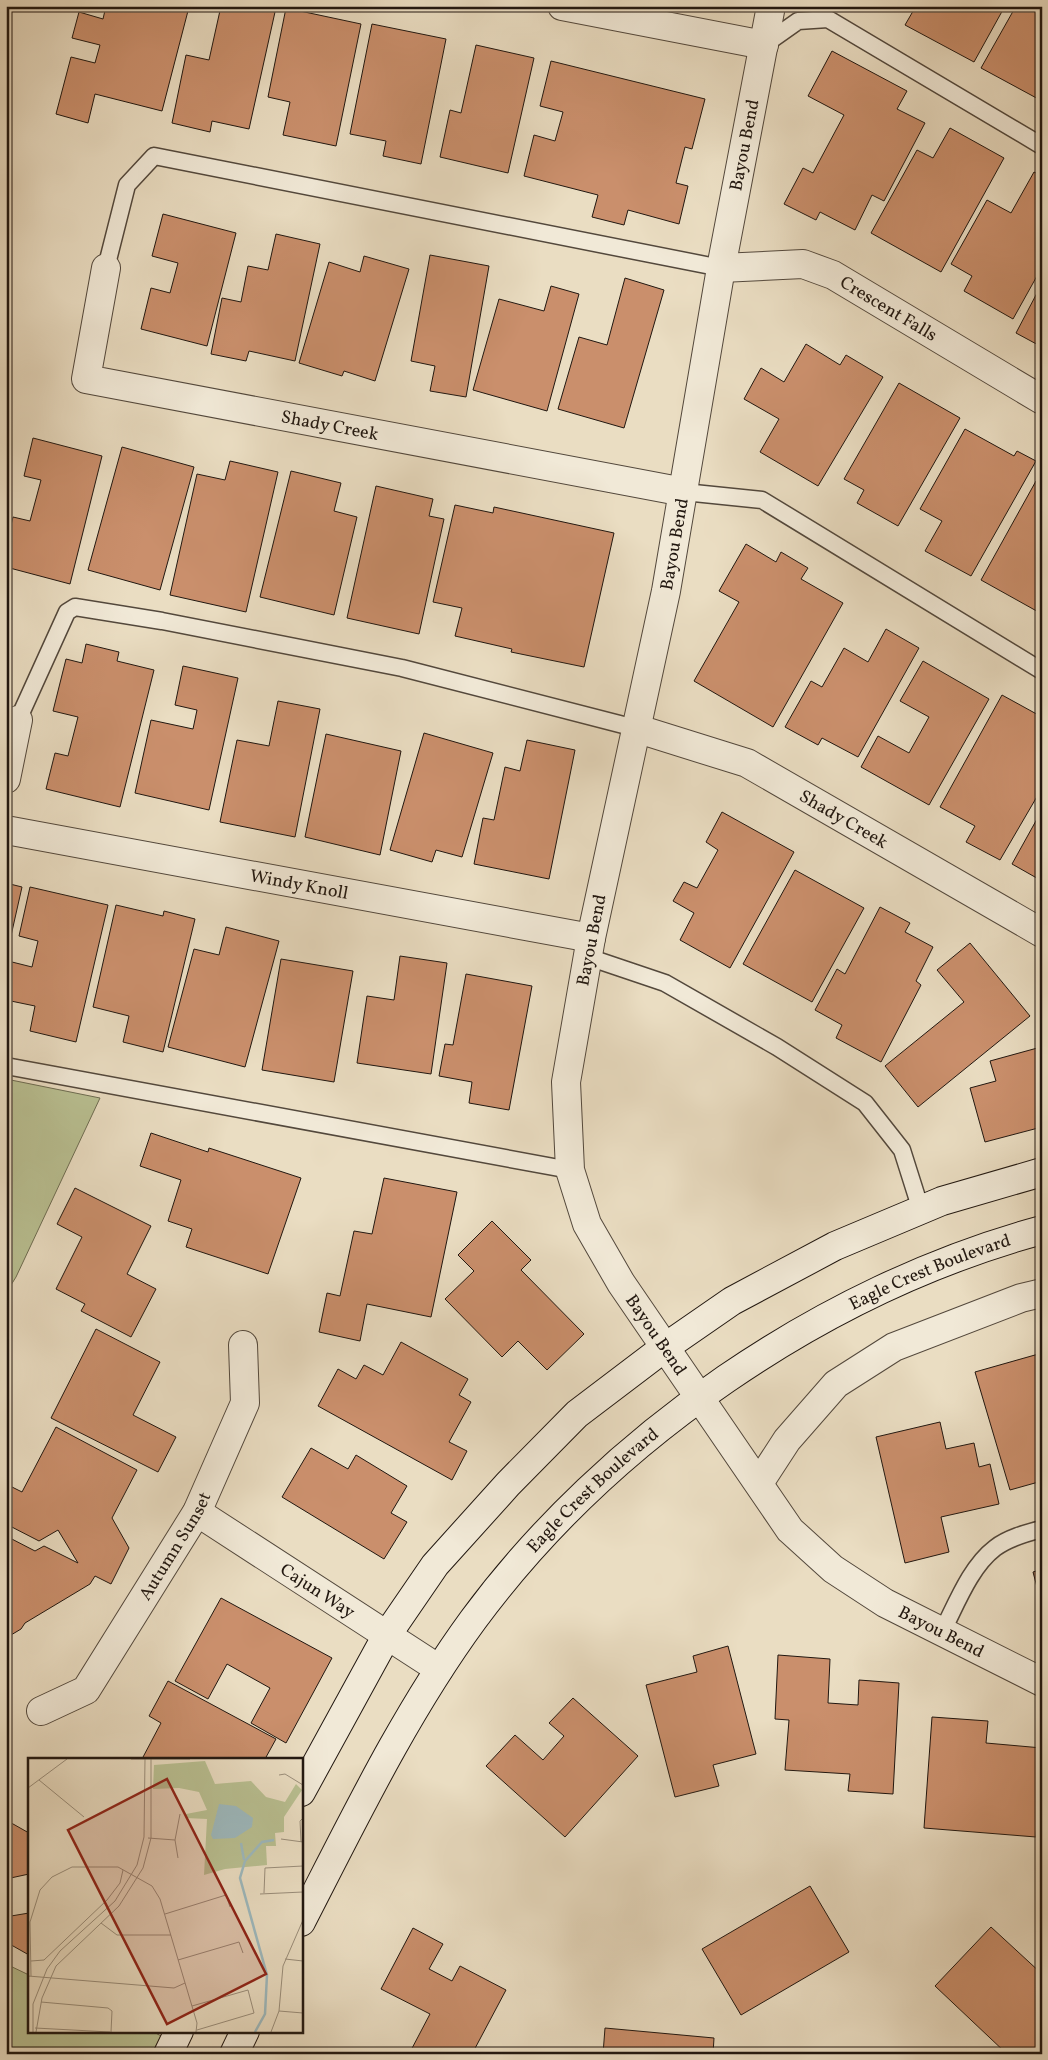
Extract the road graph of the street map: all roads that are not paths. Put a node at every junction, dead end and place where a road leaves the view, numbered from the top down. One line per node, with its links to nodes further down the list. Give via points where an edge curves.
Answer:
1 (562, 6): 3 (street)
2 (771, 6): 3 (street, Bayou Bend)
3 (764, 45): 4 (lane, via 798,21 828,20); 6 (street, Bayou Bend)
4 (1042, 146)
5 (106, 268): 6 (lane, via 127,184 154,156); 8 (street, Shady Creek, via 86,379)
6 (721, 268): 7 (street, Crescent Falls, via 803,264 833,275); 8 (street, Bayou Bend)
7 (1042, 400)
8 (684, 492): 9 (lane, via 762,500); 11 (street, Bayou Bend)
9 (1042, 671)
10 (18, 720): 11 (lane, via 56,633 67,612 75,607 402,668); 12 (street)
11 (636, 728): 14 (street, Shady Creek, via 747,763); 15 (street, Bayou Bend)
12 (6, 779)
13 (6, 830): 15 (street, Windy Knoll)
14 (1042, 933)
15 (589, 947): 17 (street, Bayou Bend, via 566,1082); 19 (lane, via 664,983 777,1046 865,1103 902,1150)
16 (6, 1066): 17 (lane)
17 (570, 1170): 23 (street, Bayou Bend, via 587,1224)
18 (1042, 1172): 19 (street)
19 (921, 1210): 23 (street, via 834,1246 732,1301)
20 (1042, 1230): 24 (street, Eagle Crest Boulevard, via 957,1257 862,1299 764,1354)
21 (1042, 1293): 25 (street, via 894,1346 836,1384 787,1440)
22 (243, 1345): 26 (street, Autumn Sunset, via 246,1403)
23 (664, 1348): 24 (street, Bayou Bend); 29 (street, via 577,1414 508,1484 435,1565)
24 (701, 1397): 25 (street, Bayou Bend); 30 (street, Eagle Crest Boulevard, via 618,1461 527,1553)
25 (759, 1483): 28 (street, Bayou Bend, via 790,1530 833,1569 884,1603)
26 (196, 1512): 29 (street, Cajun Way); 32 (street, Autumn Sunset, via 86,1690)
27 (1042, 1529): 28 (lane, via 995,1548 974,1572)
28 (942, 1632): 31 (street, Bayou Bend)
29 (387, 1635): 30 (street, Cajun Way); 33 (street)
30 (439, 1669): 34 (street, Eagle Crest Boulevard, via 403,1729)
31 (1042, 1682)
32 (41, 1711)
33 (302, 1790)
34 (302, 1920)
35 (179, 2032): 37 (street)
36 (245, 2032): 38 (street)
37 (168, 2054)
38 (234, 2054)

